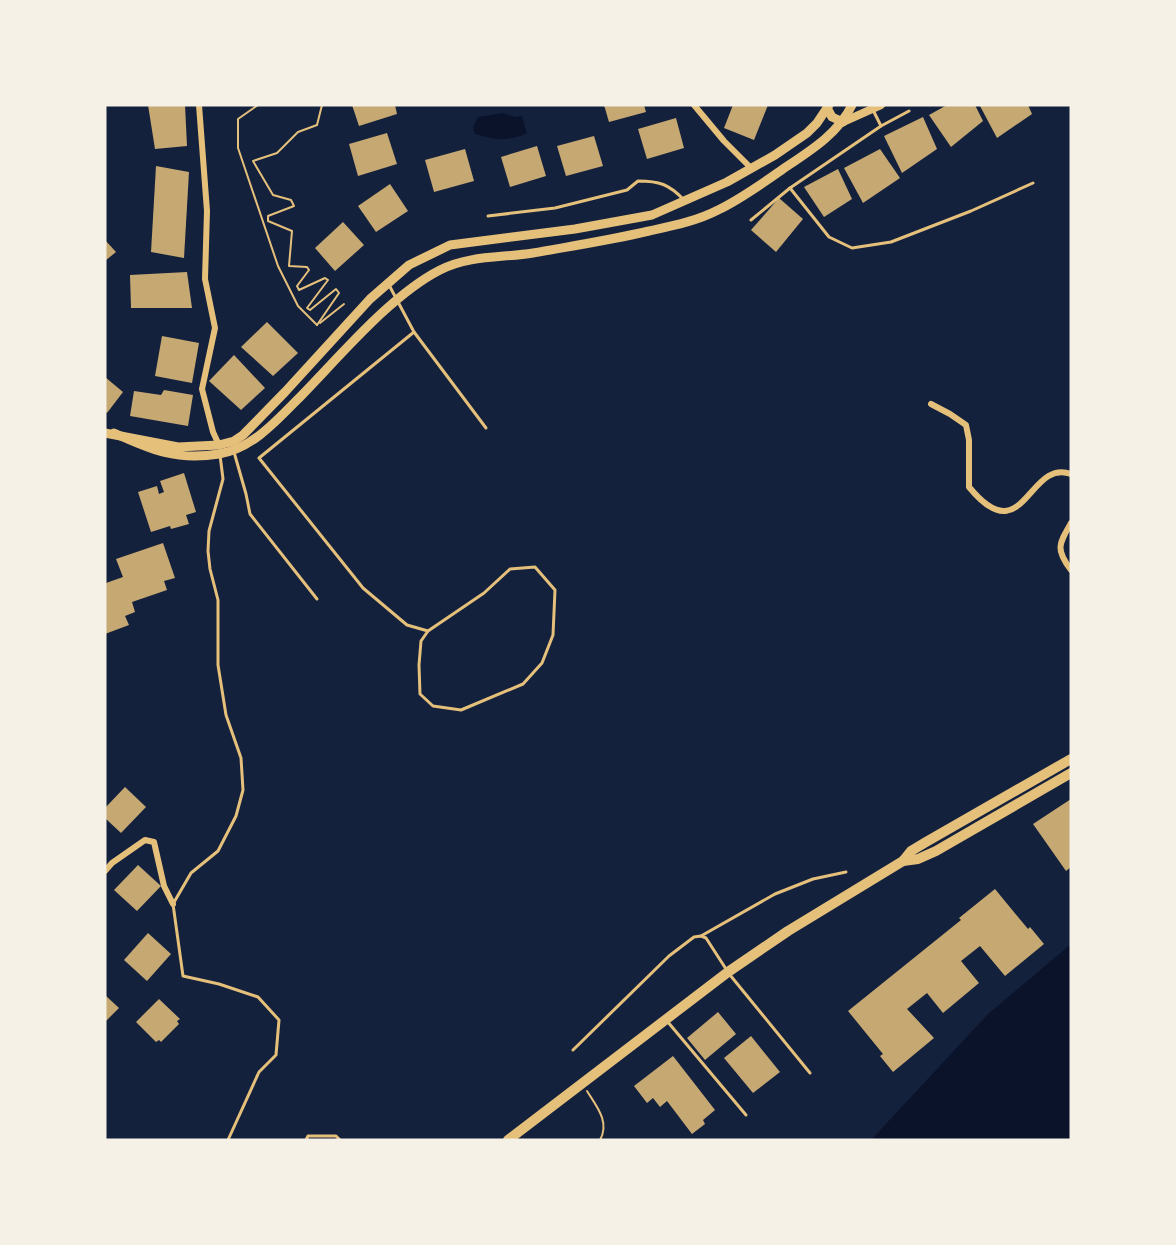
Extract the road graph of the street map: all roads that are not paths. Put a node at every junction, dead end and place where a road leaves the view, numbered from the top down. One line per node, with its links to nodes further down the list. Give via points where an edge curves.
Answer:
1 (199, 105): 21 (street, via 207,211 205,279 215,328 202,389)
2 (694, 105): 9 (street)
3 (852, 105): 7 (main road)
4 (828, 107): 7 (main road, via 832,117); 9 (main road, via 807,133)
5 (877, 107): 7 (street); 8 (lane)
6 (909, 111): 8 (lane)
7 (843, 122): 16 (main road, via 807,153 718,210 680,224 615,239 478,258 440,270)
8 (881, 126): 11 (lane)
9 (751, 168): 12 (main road)
10 (1033, 183): 11 (lane, via 891,242 852,248 829,237)
11 (790, 188): 14 (lane)
12 (684, 201): 13 (lane, via 676,191 658,181 638,181 627,190 555,208); 15 (main road, via 652,215 450,245 409,265)
13 (488, 216)
14 (751, 220)
15 (388, 283): 16 (lane); 21 (main road, via 243,435)
16 (397, 299): 17 (lane); 22 (main road, via 286,411 247,445)
17 (414, 332): 19 (lane); 27 (lane, via 259,458 363,588 407,625)
18 (931, 404): 23 (street, via 966,425 969,487 987,507 1014,509 1051,473)
19 (486, 428)
20 (110, 433): 21 (main road, via 153,451 187,456)
21 (220, 449): 22 (main road); 33 (lane, via 223,479 209,531 208,552 218,600 218,665 226,715 241,758 243,790 236,816 218,850 190,873)
22 (233, 450): 26 (lane, via 250,514)
23 (1071, 474)
24 (1071, 523): 25 (street, via 1059,549)
25 (1071, 570)
26 (317, 599)
27 (428, 631): 27 (lane, via 421,641 420,694 434,706 461,710 523,684 542,663 553,636 555,590 535,567 510,569 484,593)
28 (1071, 759): 30 (main road, via 911,851)
29 (1071, 772): 30 (main road, via 936,851 918,860)
30 (903, 861): 35 (main road, via 788,930)
31 (105, 871): 33 (street, via 146,840 154,842 164,886)
32 (846, 872): 34 (lane, via 813,879 775,894)
33 (173, 903): 40 (lane, via 183,976 258,997 279,1020 276,1055 259,1072)
34 (700, 936): 35 (lane, via 706,938); 37 (lane, via 669,956)
35 (728, 972): 36 (main road); 38 (lane)
36 (666, 1019): 39 (lane); 43 (main road)
37 (573, 1050)
38 (810, 1073)
39 (746, 1115)
40 (228, 1140)
41 (306, 1140): 42 (lane, via 308,1136 336,1136)
42 (340, 1140)
43 (508, 1140)

